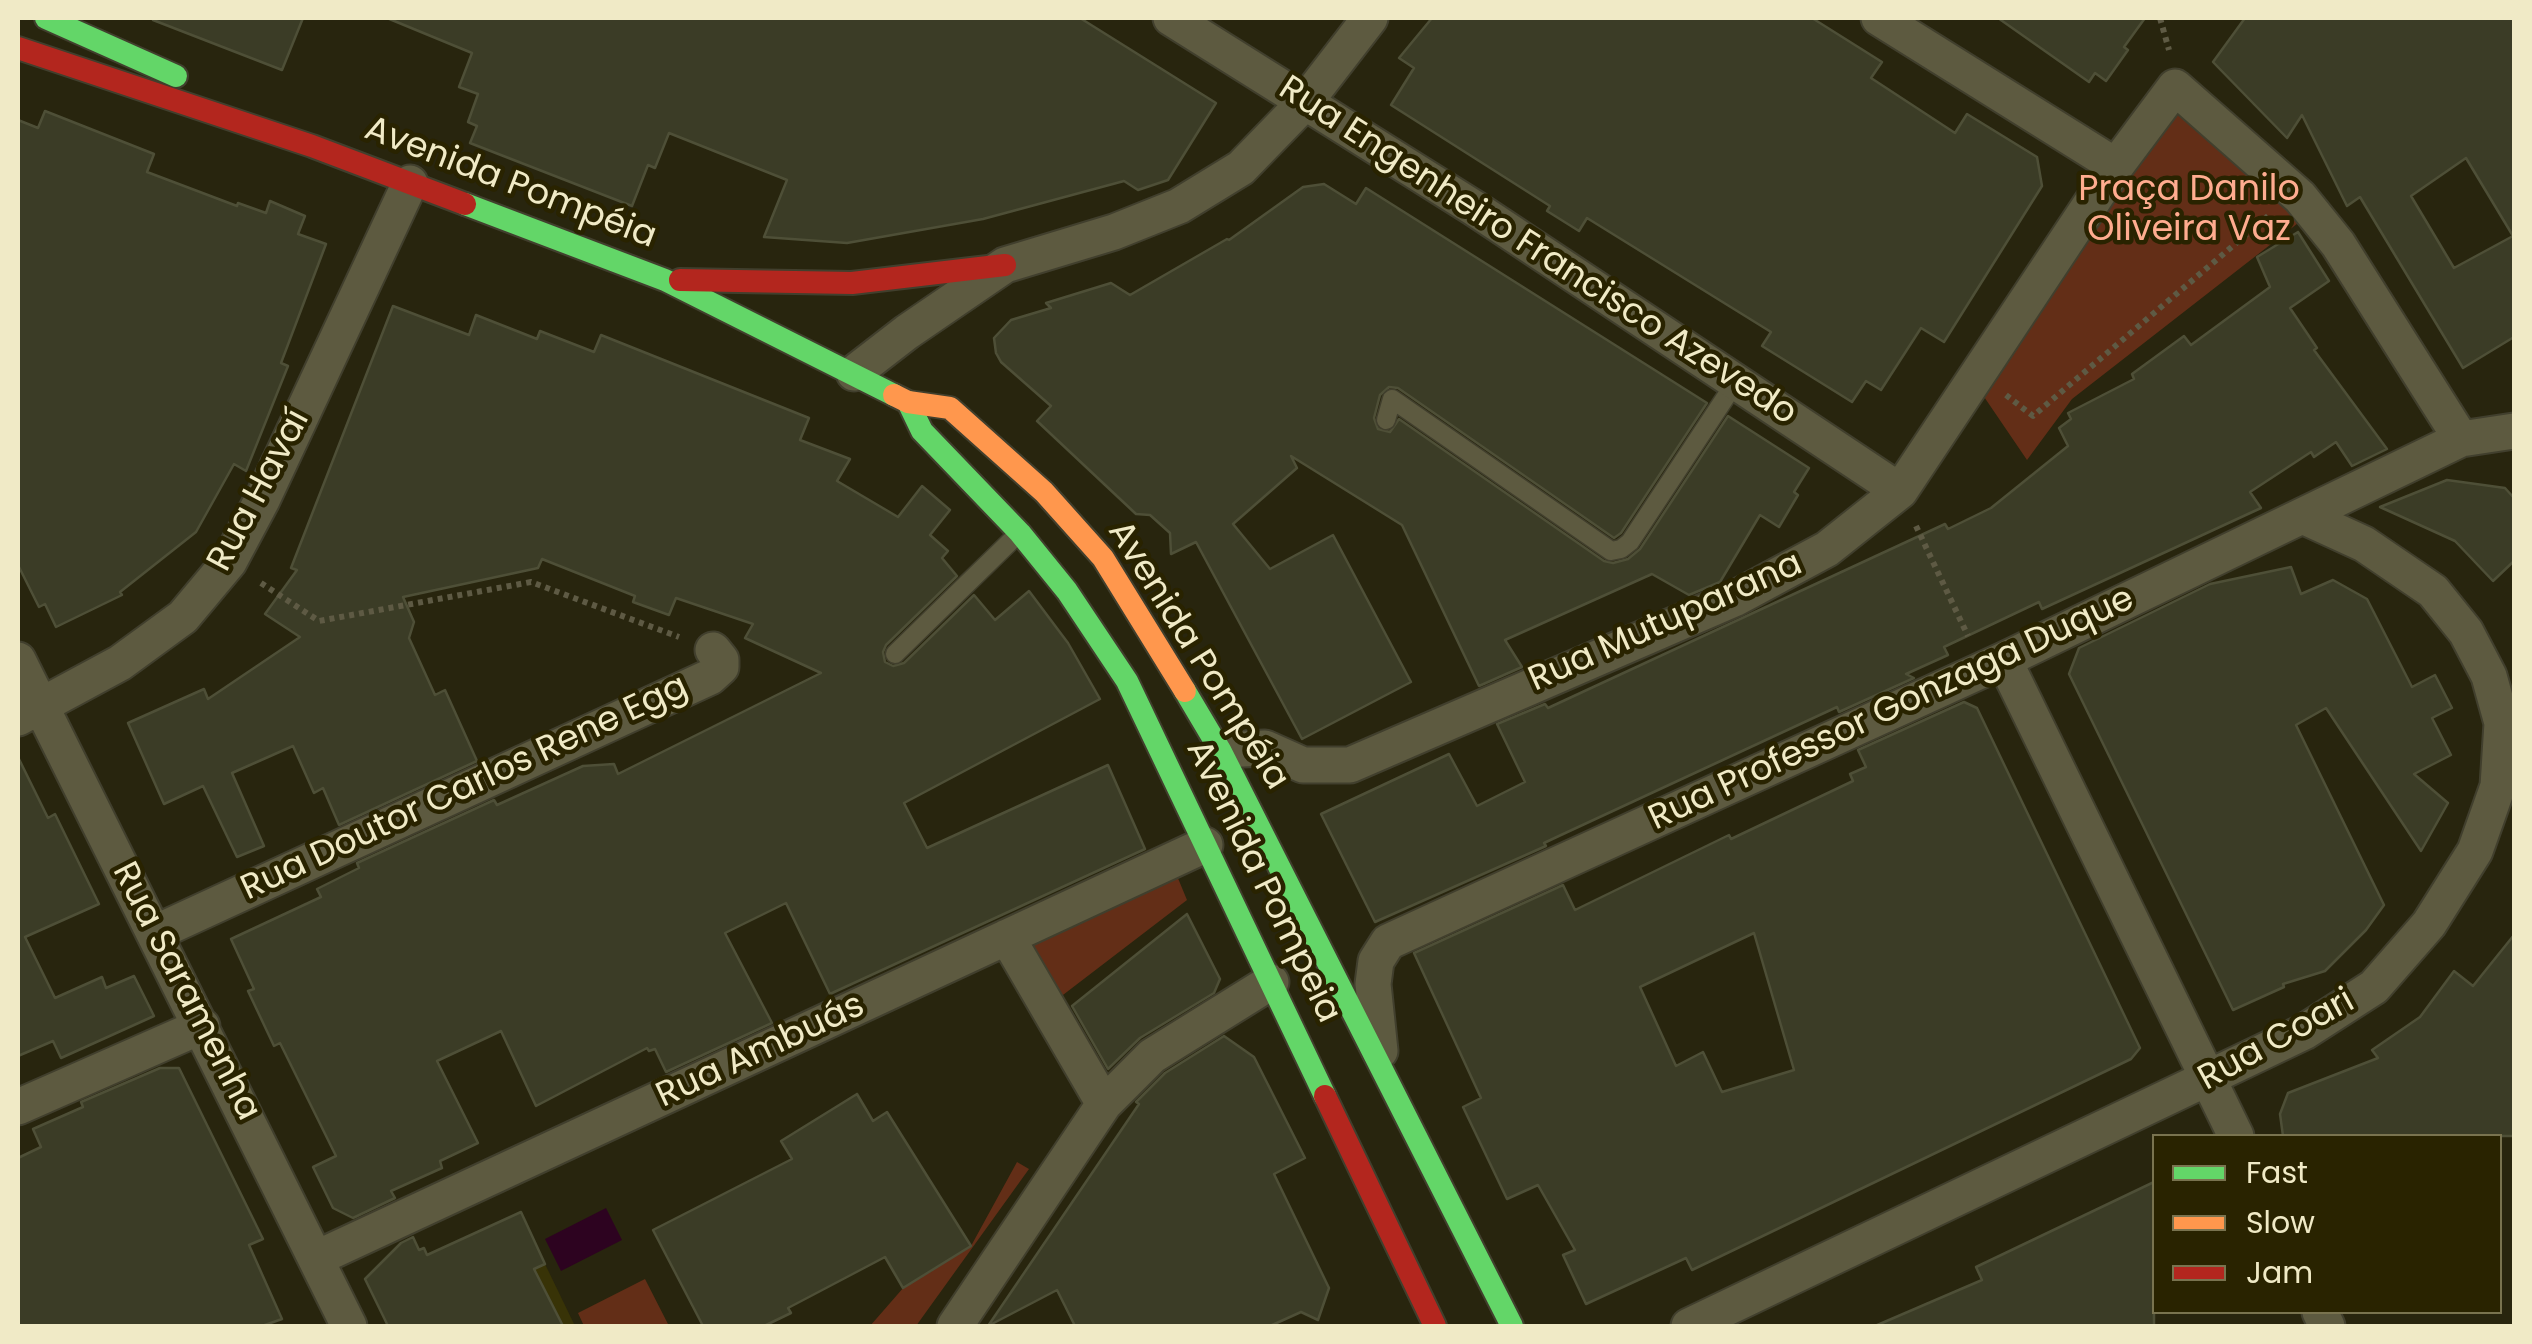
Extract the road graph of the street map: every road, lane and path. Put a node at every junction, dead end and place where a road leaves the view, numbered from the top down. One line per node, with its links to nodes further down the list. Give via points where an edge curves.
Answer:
1 (46, 18): 7 (main road, Avenida Pompéia)
2 (1171, 18): 6 (street, Rua Engenheiro Francisco Azevedo)
3 (1370, 18): 6 (street)
4 (1879, 18): 8 (street)
5 (18, 48): 7 (main road, Avenida Pompéia)
6 (1306, 102): 11 (street, via 1241,168 1179,206); 15 (street, Rua Engenheiro Francisco Azevedo)
7 (312, 146): 9 (main road, Avenida Pompéia)
8 (2116, 166): 10 (street, Rua Mutuparana, via 2175,86); 14 (street, Rua Mutuparana)
9 (410, 183): 12 (main road, Avenida Pompéia); 23 (street, Rua Havaí)
10 (2296, 193): 14 (path, via 2033,416); 19 (street, via 2338,244)
11 (1006, 265): 12 (main road, via 852,283); 13 (street)
12 (665, 280): 13 (main road, Avenida Pompéia)
13 (854, 373): 16 (main road, Avenida Pompéia)
14 (1978, 374): 20 (street, Rua Mutuparana)
15 (1737, 380): 17 (lane, via 1630,542 1611,551 1392,398); 20 (street, Rua Engenheiro Francisco Azevedo)
16 (908, 402): 22 (main road, Avenida Pompeia, via 922,431); 29 (main road, Avenida Pompéia, via 950,408 1085,537)
17 (1386, 420)
18 (2514, 432): 19 (street, Rua Professor Gonzaga Duque)
19 (2461, 440): 21 (street, Rua Professor Gonzaga Duque)
20 (1900, 491): 27 (path); 29 (street, Rua Mutuparana, via 1826,549 1734,598 1350,764 1304,764 1265,748)
21 (2304, 517): 27 (street, Rua Professor Gonzaga Duque); 36 (street, Rua Coari, via 2364,544 2433,591 2466,632 2502,722 2498,786 2475,851 2430,924 2374,987)
22 (1020, 532): 25 (lane); 30 (main road, Avenida Pompeia, via 1128,682)
23 (229, 562): 24 (path, Rua Doutor Carlos Rene Egg, via 319,621 531,582); 28 (street, Rua Havaí, via 182,617 120,663)
24 (713, 650): 31 (street, Rua Doutor Carlos Rene Egg, via 721,667 710,676)
25 (894, 654)
26 (18, 660): 28 (street, Rua Saramenha)
27 (1994, 664): 35 (street, Rua Professor Gonzaga Duque, via 1388,942 1376,960 1373,984); 36 (street)
28 (29, 713): 31 (street, Rua Saramenha)
29 (1220, 750): 35 (main road, Avenida Pompéia)
30 (1205, 845): 32 (street, Rua Ambuás); 33 (main road, Avenida Pompeia)
31 (155, 933): 34 (street, Rua Saramenha)
32 (1007, 937): 37 (street); 40 (street, Rua Ambuás)
33 (1271, 982): 37 (street, via 1152,1056); 43 (main road, Avenida Pompeia)
34 (202, 1026): 38 (street); 40 (street, Rua Saramenha)
35 (1382, 1067): 44 (main road, Avenida Pompéia)
36 (2209, 1080): 39 (street); 45 (street, Rua Coari)
37 (1104, 1104): 42 (street)
38 (18, 1106)
39 (2235, 1134)
40 (317, 1258): 41 (street, Rua Saramenha)
41 (344, 1325)
42 (955, 1326)
43 (1435, 1326)
44 (1512, 1326)
45 (1689, 1326)

